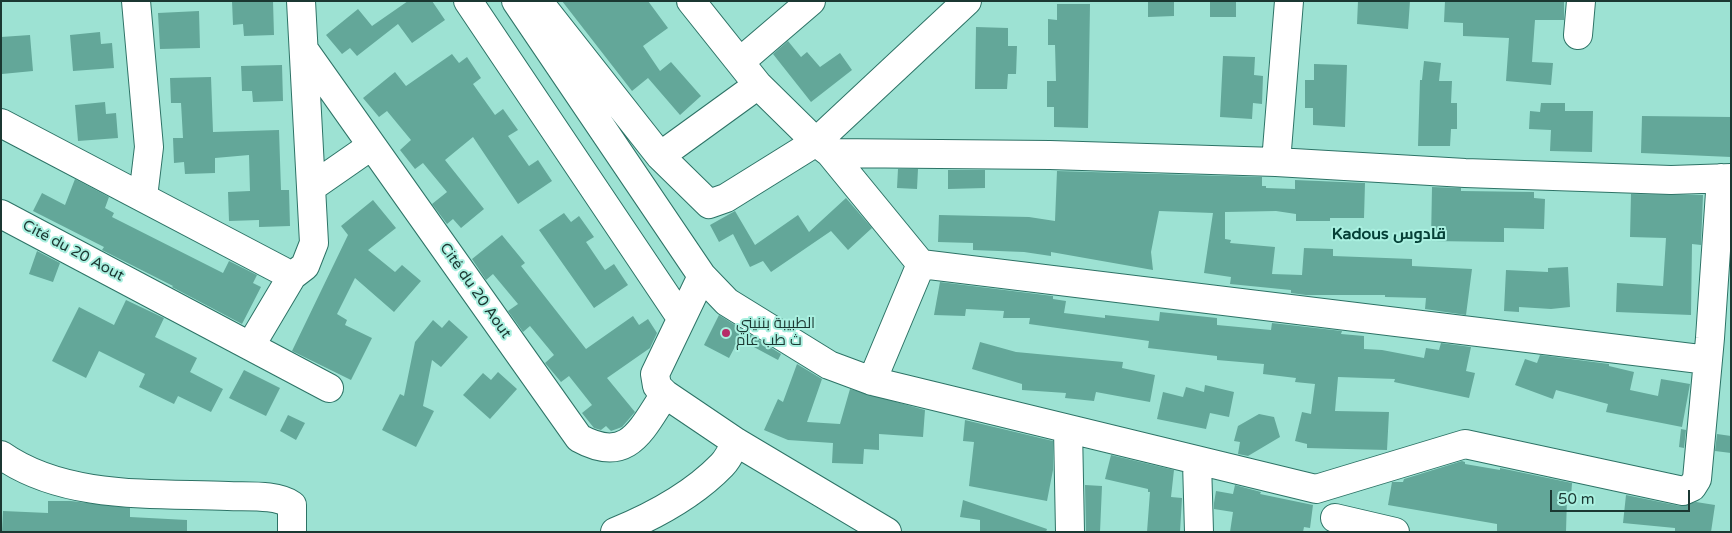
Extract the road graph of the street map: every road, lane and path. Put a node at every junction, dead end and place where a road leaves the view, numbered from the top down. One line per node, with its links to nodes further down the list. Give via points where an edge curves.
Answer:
1 (136, 1): 22 (street, via 149,147)
2 (301, 1): 12 (street)
3 (468, 1): 27 (street)
4 (516, 1): 26 (street)
5 (538, 1): 18 (street)
6 (691, 1): 13 (street)
7 (811, 1): 13 (street)
8 (967, 1): 17 (street)
9 (1289, 1): 19 (street)
10 (1581, 1): 11 (street)
11 (1578, 35)
12 (304, 51): 16 (street, Cité du 20 Aout); 21 (street)
13 (741, 61): 14 (street)
14 (758, 85): 17 (street); 18 (street)
15 (1, 123): 22 (street)
16 (371, 146): 21 (street); 32 (street, Cité du 20 Aout, via 579,438 594,446 617,448 637,437)
17 (823, 147): 18 (street, via 709,204); 19 (street); 24 (street)
18 (660, 156)
19 (1276, 162): 20 (street, via 1484,174 1671,180)
20 (1726, 178): 29 (street)
21 (312, 187): 25 (street, via 314,243 305,266)
22 (143, 198): 25 (street)
23 (1, 214): 28 (street, Cité du 20 Aout)
24 (921, 264): 29 (street); 30 (street)
25 (292, 276): 28 (street)
26 (702, 276): 27 (street); 30 (street, via 727,302 829,364)
27 (681, 318): 32 (street, via 656,374 658,386)
28 (251, 345): 31 (street, Cité du 20 Aout)
29 (1708, 360): 37 (street, via 1697,479 1692,488 1683,490 1465,444)
30 (872, 381): 33 (street)
31 (329, 388)
32 (666, 394): 34 (street)
33 (1068, 429): 36 (street); 42 (street)
34 (736, 442): 40 (street, via 724,464 692,491 645,520); 41 (street)
35 (1, 455): 39 (street, via 33,472 77,486 286,501 292,505)
36 (1197, 462): 37 (street, via 1316,489); 43 (street)
37 (1340, 480): 38 (street)
38 (1335, 525): 44 (street)
39 (292, 532)
40 (615, 532)
41 (887, 532)
42 (1070, 532)
43 (1199, 532)
44 (1395, 532)

